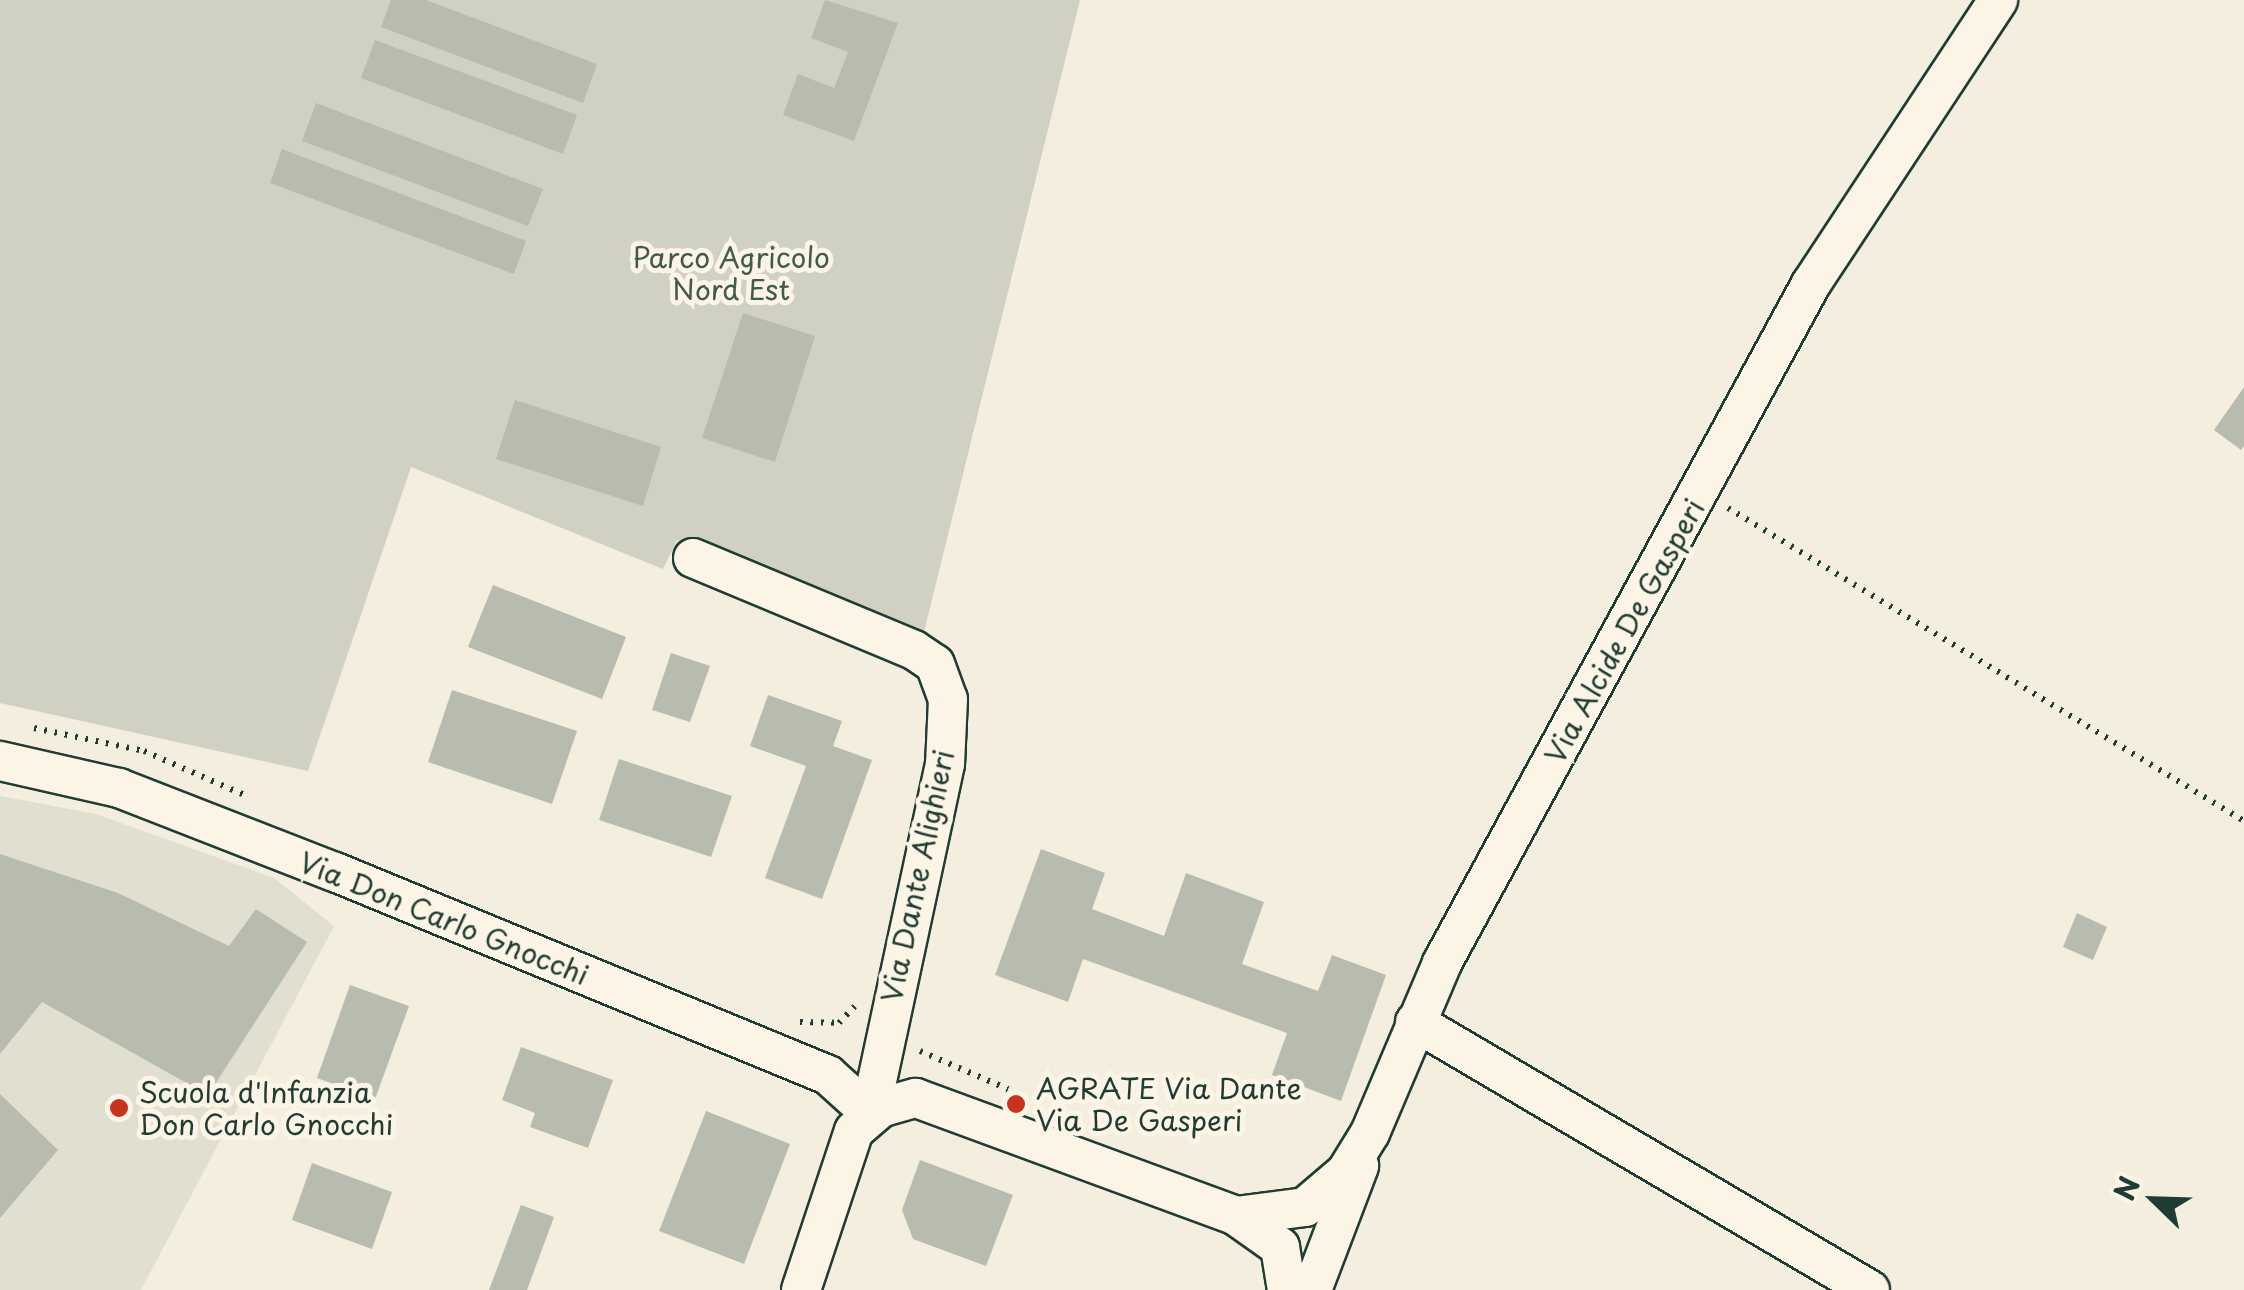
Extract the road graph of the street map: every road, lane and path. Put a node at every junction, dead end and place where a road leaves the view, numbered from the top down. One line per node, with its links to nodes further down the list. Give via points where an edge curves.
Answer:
1 (1998, 0): 10 (street, Via Alcide De Gasperi, via 1819,271)
2 (1726, 507): 7 (path)
3 (693, 558): 8 (street, Via Dante Alighieri, via 935,664 948,699 945,764)
4 (16, 726): 6 (path, via 144,751)
5 (0, 760): 13 (street, Via Don Carlo Gnocchi, via 119,788 334,872 828,1074)
6 (252, 800)
7 (2244, 822)
8 (896, 975): 9 (path, via 876,970 864,998 839,1023); 13 (street, Via Dante Alighieri)
9 (791, 1022)
10 (1415, 1022): 14 (street, Via Alcide De Gasperi); 19 (street)
11 (919, 1042): 12 (path, via 922,1055)
12 (1021, 1095)
13 (870, 1114): 15 (street, via 926,1099); 16 (street, Via Dante Alighieri, via 842,1155)
14 (1370, 1134): 15 (street, Via Alcide De Gasperi, via 1316,1202 1285,1214); 18 (street)
15 (1236, 1216): 17 (street, via 1280,1247)
16 (802, 1290)
17 (1287, 1290)
18 (1312, 1290)
19 (1870, 1290)

